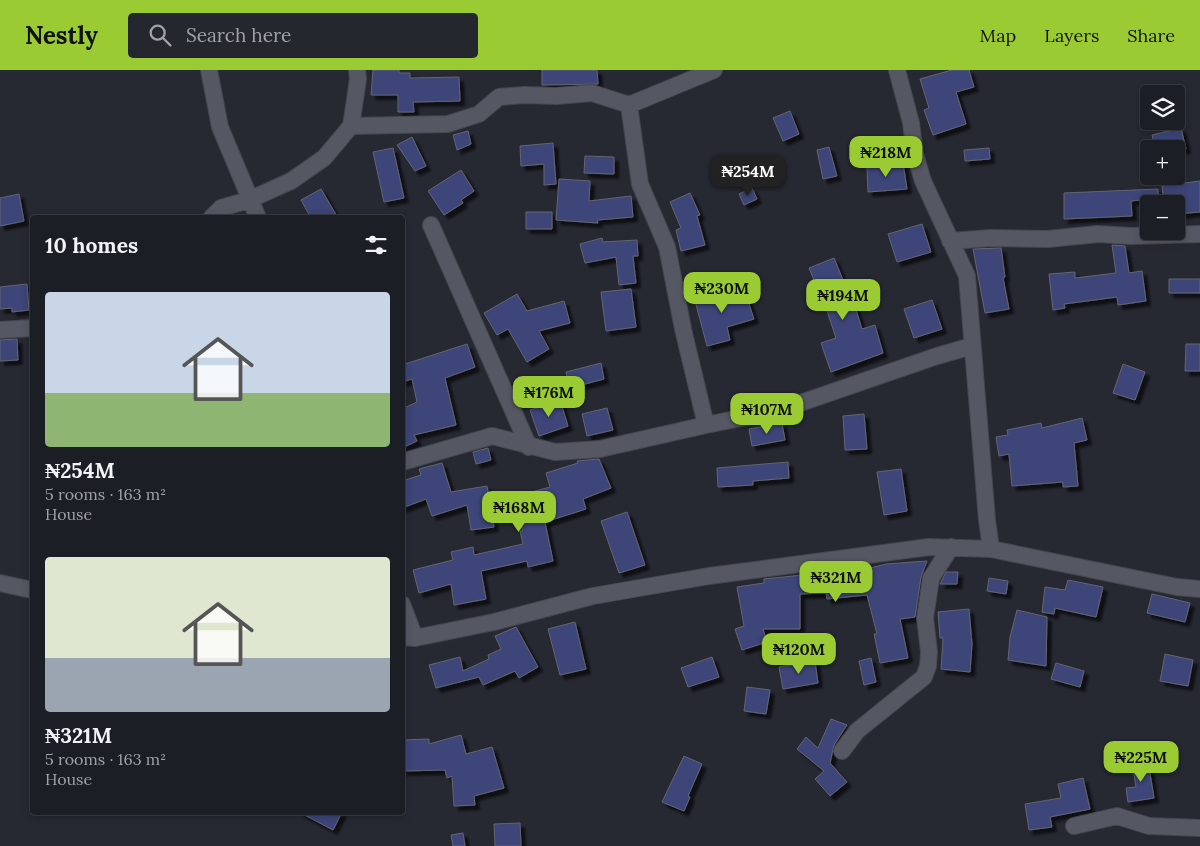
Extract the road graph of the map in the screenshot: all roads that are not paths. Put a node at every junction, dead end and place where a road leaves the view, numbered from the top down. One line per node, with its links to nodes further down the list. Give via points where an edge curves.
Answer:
1 (209, 70): 7 (street, via 220,126)
2 (357, 70): 6 (street)
3 (714, 70): 5 (street)
4 (897, 70): 12 (street, via 923,181)
5 (629, 105): 6 (street, via 592,93 524,95 499,97 479,114 448,124); 16 (street, via 640,184 667,247)
6 (351, 126): 7 (street, via 324,158 291,182)
7 (249, 200): 8 (street, via 221,208); 9 (street)
8 (214, 215)
9 (256, 215)
10 (431, 225): 17 (street)
11 (1200, 234): 12 (street, via 1098,234 1048,239)
12 (950, 241): 15 (street, via 967,276)
13 (30, 328): 14 (street)
14 (0, 330)
15 (972, 346): 16 (street, via 780,410); 20 (street)
16 (706, 425): 17 (street, via 600,449 555,452)
17 (529, 447): 18 (street, via 492,436)
18 (405, 461)
19 (951, 547): 20 (street); 25 (street, via 929,547 700,577 593,596 494,622); 26 (street, via 931,578 925,618 929,652 924,677 857,731)
20 (991, 549): 22 (street)
21 (0, 583): 23 (street)
22 (1200, 589)
23 (30, 590)
24 (405, 618): 25 (street)
25 (409, 637)
26 (842, 751)
27 (1074, 826): 28 (street, via 1117,816 1149,826)
28 (1200, 828)

